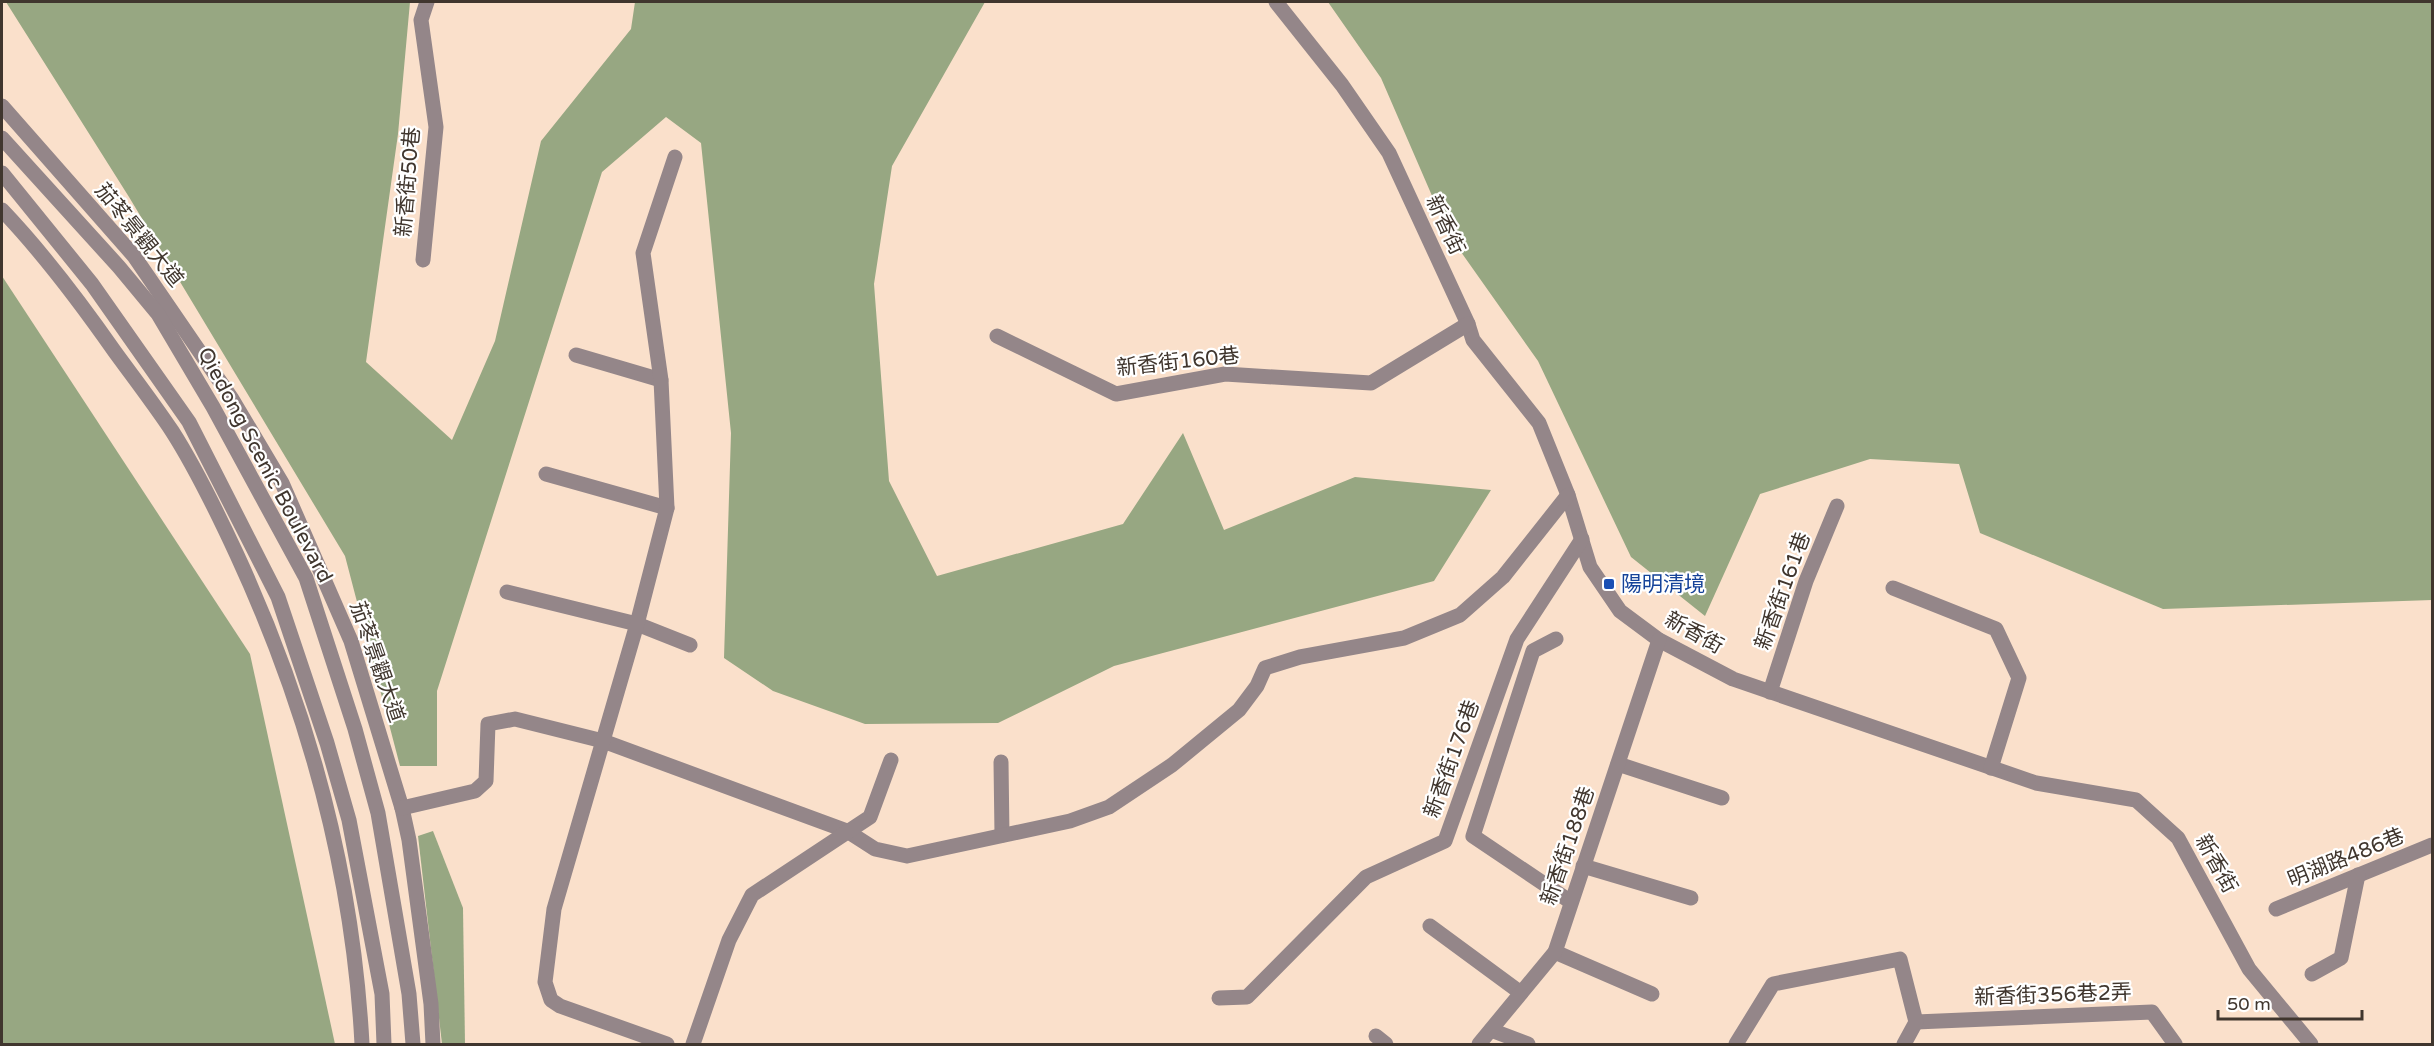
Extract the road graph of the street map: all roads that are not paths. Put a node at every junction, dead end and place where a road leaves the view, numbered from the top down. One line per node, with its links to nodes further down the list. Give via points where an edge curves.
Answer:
1 (427, 2): 9 (street, 新香街50巷, via 421,20 436,127)
2 (1276, 2): 11 (street, 新香街, via 1342,85 1389,153)
3 (2, 106): 8 (street, 茄苳景觀大道)
4 (2, 138): 10 (street, Qiedong Scenic Boulevard)
5 (675, 157): 14 (street, via 642,253)
6 (2, 173): 51 (street, via 92,284 189,422 278,597 349,820 382,994)
7 (2, 210): 50 (street, via 66,282 173,433 221,520 262,610 302,719 331,823 358,988)
8 (120, 240): 10 (street); 33 (street, 茄苳景觀大道, via 232,399 282,483 351,641)
9 (423, 260)
10 (158, 314): 52 (street, Qiedong Scenic Boulevard, via 306,578 378,813 409,994)
11 (1468, 324): 12 (street, 新香街160巷, via 1371,383 1225,374 1116,394); 16 (street, 新香街, via 1473,340 1539,423)
12 (997, 336)
13 (576, 355): 14 (street)
14 (661, 380): 18 (street)
15 (546, 474): 18 (street)
16 (1568, 495): 19 (street, 新香街); 35 (street, via 1503,577 1460,615 1404,638 1300,657 1265,668 1239,710 1172,765 1109,807 1070,821)
17 (1837, 506): 26 (street, 新香街161巷, via 1806,581)
18 (667, 508): 22 (street)
19 (1582, 539): 24 (street, 新香街, via 1590,567 1620,611); 47 (street, 新香街176巷, via 1517,639 1445,841 1366,877 1247,997)
20 (1893, 588): 31 (street, via 1996,629 2019,678)
21 (507, 592): 22 (street)
22 (637, 624): 25 (street); 27 (street)
23 (1556, 639): 40 (street, via 1533,651 1473,836)
24 (1659, 640): 26 (street, 新香街, via 1733,678); 30 (street, 新香街188巷)
25 (690, 645)
26 (1770, 692): 31 (street, 新香街)
27 (603, 741): 33 (street, via 515,718 488,724 486,781 475,791); 34 (street); 54 (street, via 554,909 545,982 551,1000 560,1006)
28 (891, 760): 34 (street, via 870,817)
29 (1001, 762): 35 (street)
30 (1618, 764): 32 (street); 37 (street, 新香街188巷)
31 (1991, 768): 61 (street, 新香街, via 2036,783 2136,800 2178,837 2249,969)
32 (1722, 798)
33 (402, 808): 53 (street, 茄苳景觀大道, via 431,1004)
34 (847, 831): 35 (street, via 875,849 907,856); 55 (street, via 752,895 729,940)
35 (1002, 835)
36 (2433, 845): 38 (street, 明湖路486巷)
37 (1583, 866): 39 (street); 40 (street, 新香街188巷)
38 (2358, 875): 41 (street, 明湖路486巷); 44 (street, via 2342,958)
39 (1691, 898)
40 (1571, 902): 43 (street, 新香街188巷)
41 (2276, 909)
42 (1430, 926): 45 (street)
43 (1554, 952): 45 (street, 新香街188巷); 46 (street)
44 (2312, 974)
45 (1521, 993): 49 (street, 新香街188巷)
46 (1652, 994)
47 (1219, 998)
48 (1916, 1022): 58 (street, via 1900,959 1773,984); 59 (street); 60 (street, 新香街356巷2弄, via 2152,1012)
49 (1491, 1030): 56 (street, 新香街188巷); 57 (street)
50 (362, 1044)
51 (384, 1044)
52 (413, 1044)
53 (433, 1044)
54 (667, 1044)
55 (693, 1044)
56 (1479, 1044)
57 (1528, 1044)
58 (1736, 1044)
59 (1904, 1044)
60 (2175, 1044)
61 (2311, 1044)

